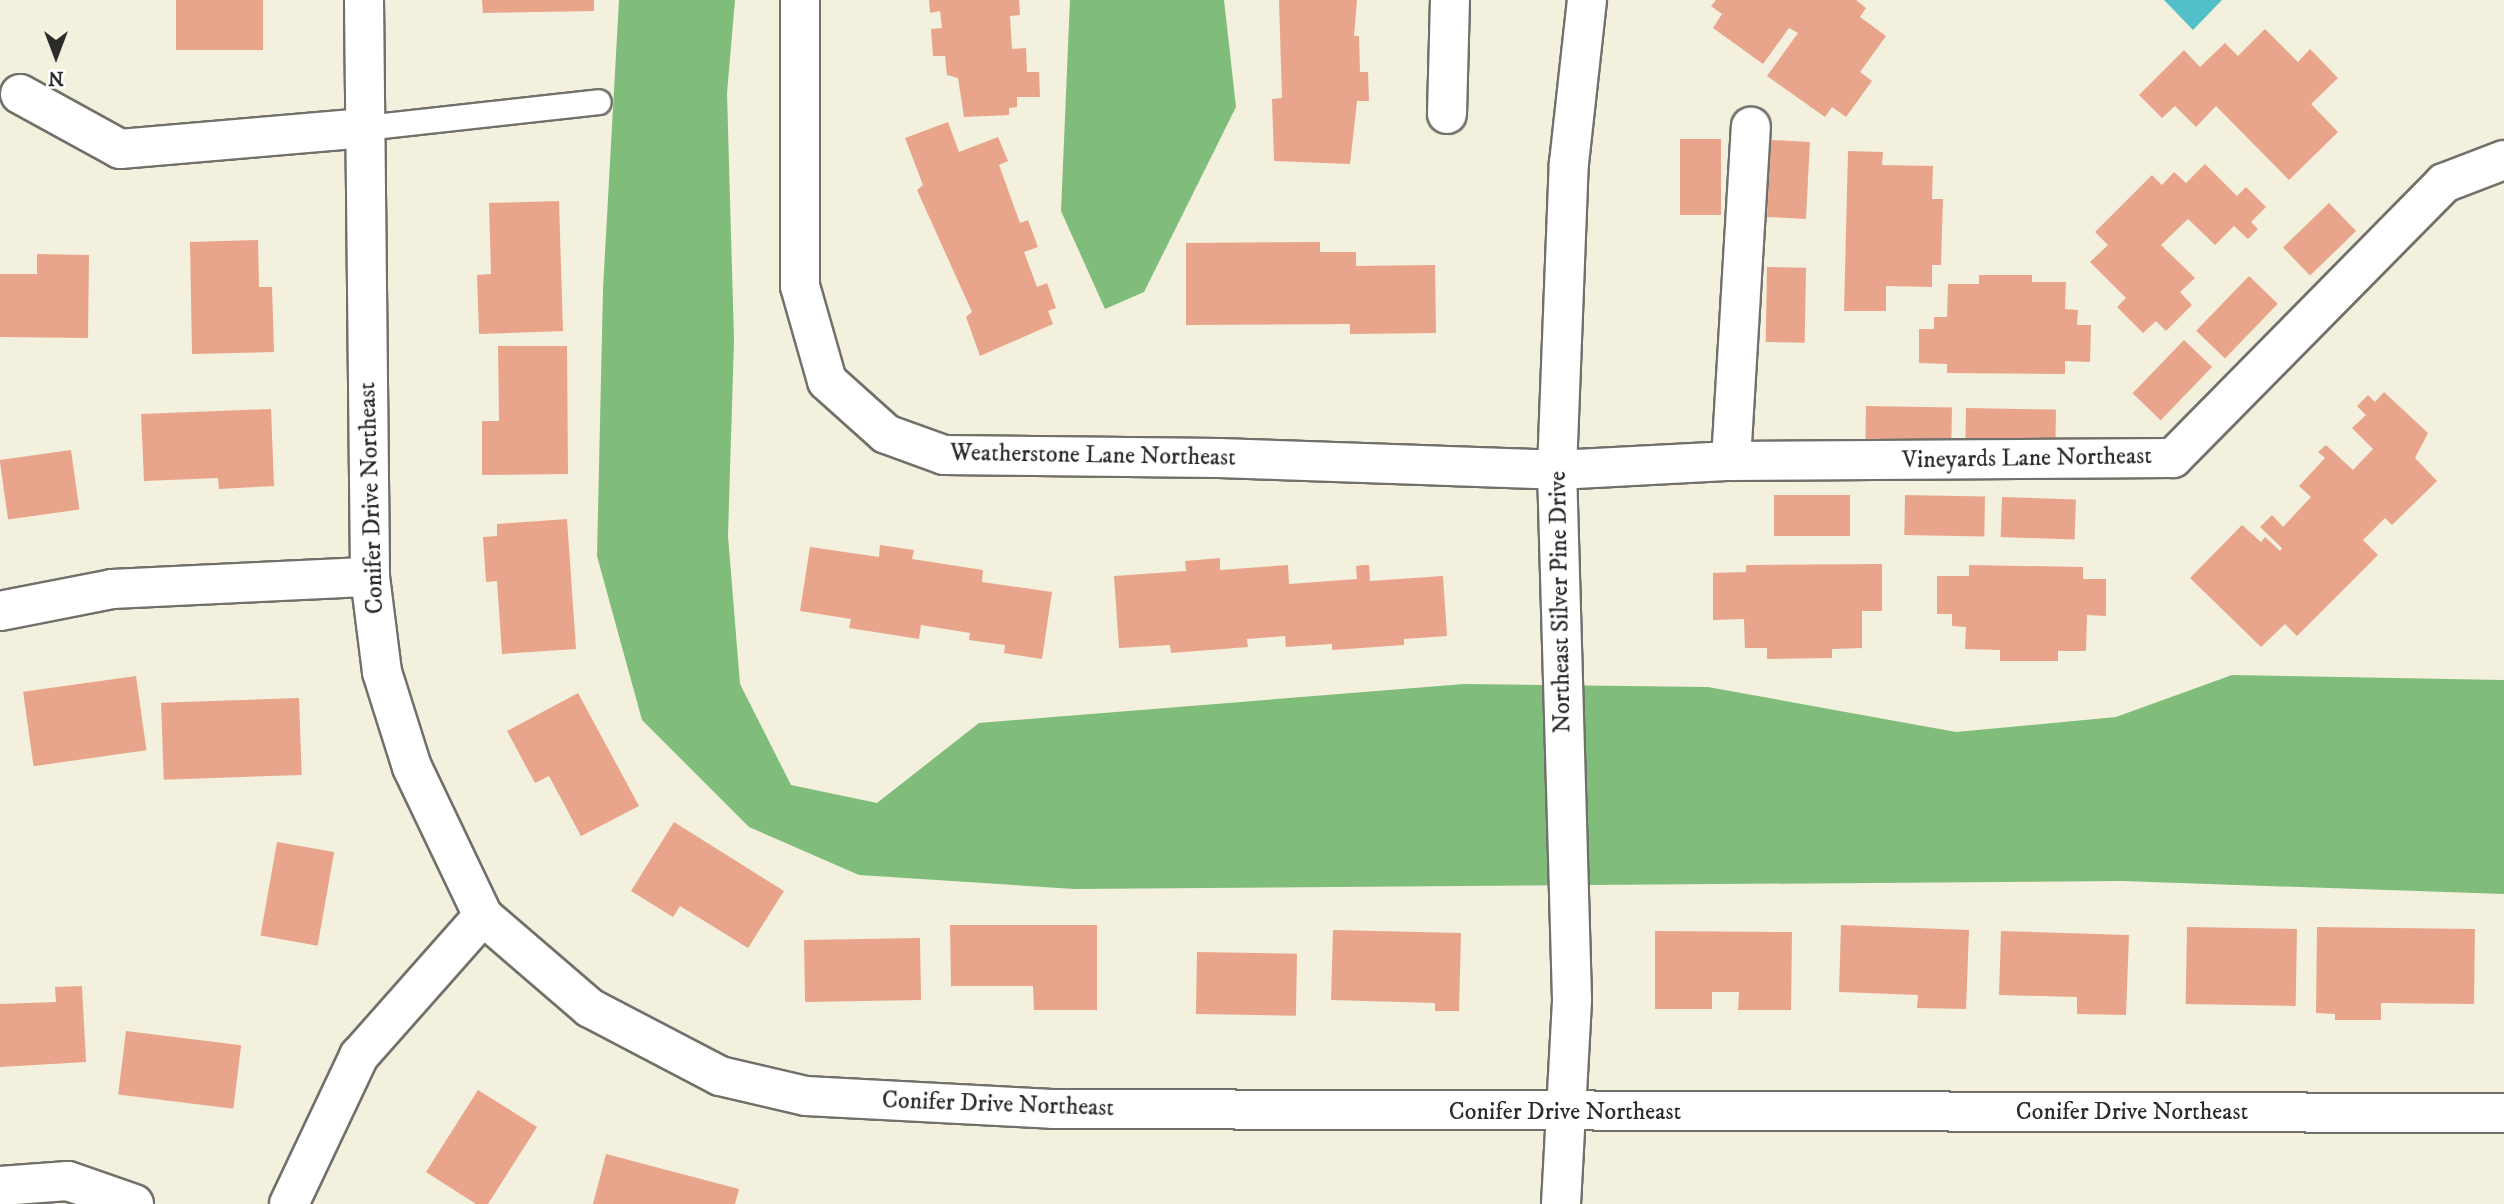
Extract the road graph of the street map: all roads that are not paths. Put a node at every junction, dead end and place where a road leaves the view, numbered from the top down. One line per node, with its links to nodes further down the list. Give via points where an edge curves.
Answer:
1 (364, 0): 9 (street, Conifer Drive Northeast)
2 (800, 0): 12 (street, Weatherstone Lane Northeast, via 800,286 827,381 886,434 944,455 1219,458)
3 (1450, 0): 7 (street)
4 (1587, 0): 12 (street, Northeast Silver Pine Drive, via 1569,163)
5 (20, 94): 9 (street, via 120,149)
6 (599, 102): 9 (lane)
7 (1447, 114)
8 (1751, 127): 11 (street)
9 (365, 128): 13 (street, Conifer Drive Northeast)
10 (2504, 160): 11 (street, Vineyards Lane Northeast, via 2444,183 2173,458)
11 (1731, 461): 12 (street, Vineyards Lane Northeast)
12 (1557, 470): 17 (street, Northeast Silver Pine Drive, via 1572,999)
13 (370, 577): 14 (street, via 112,589); 15 (street, Conifer Drive Northeast, via 382,673 412,767)
14 (0, 611)
15 (483, 916): 17 (street, Conifer Drive Northeast, via 590,1009 720,1076 806,1096 1052,1109); 20 (street, via 359,1056)
16 (2504, 1113): 17 (street, Conifer Drive Northeast)
17 (1562, 1114): 21 (street, Northeast Silver Pine Drive)
18 (0, 1186): 19 (street, via 68,1181)
19 (134, 1204)
20 (289, 1204)
21 (1561, 1204)

